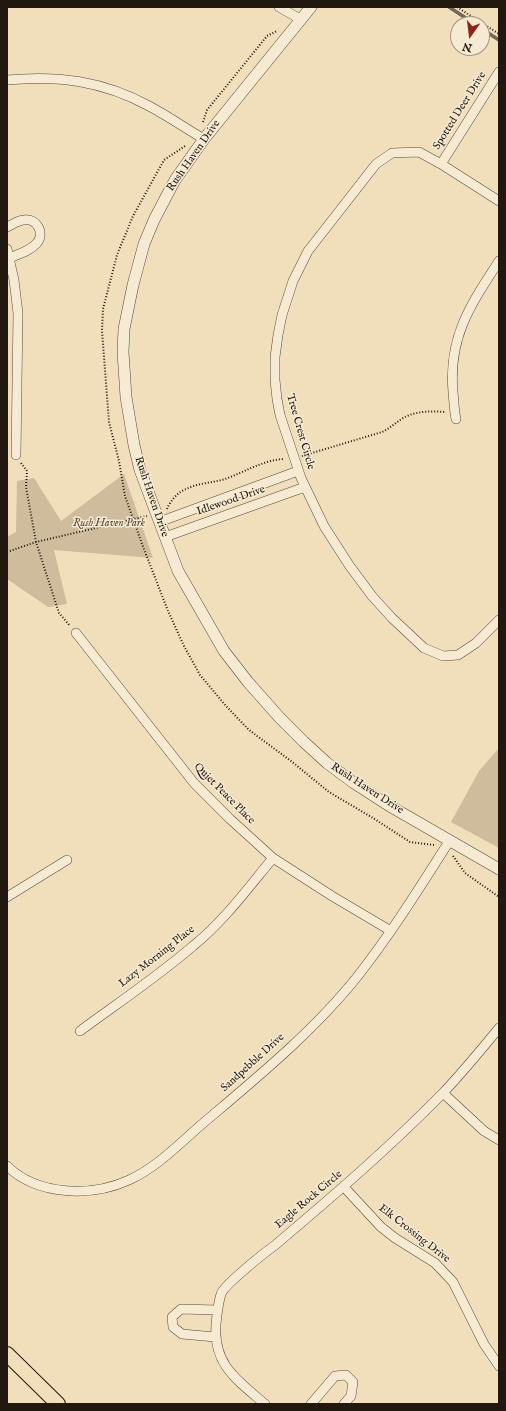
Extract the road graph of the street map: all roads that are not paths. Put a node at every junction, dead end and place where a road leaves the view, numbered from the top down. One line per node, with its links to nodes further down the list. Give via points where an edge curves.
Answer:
1 (279, 7): 3 (street)
2 (311, 7): 3 (street, Rush Haven Drive)
3 (300, 19): 6 (street, Rush Haven Drive)
4 (499, 72): 7 (street, Spotted Deer Drive)
5 (7, 80): 6 (street, via 36,77 95,84 149,105)
6 (200, 137): 16 (street, Rush Haven Drive, via 154,220 144,244 132,285 124,328 124,372 129,419 140,470)
7 (441, 164): 8 (street, Tree Crest Circle); 14 (street, Tree Crest Circle, via 418,152 392,153 376,164 308,251 292,281 275,357 275,380 280,415)
8 (499, 201)
9 (7, 227): 10 (street, via 26,219 36,223 40,228 38,242 31,248)
10 (8, 254): 13 (street, via 18,313)
11 (499, 261): 12 (street, via 469,308 457,340 452,361)
12 (456, 419)
13 (16, 455)
14 (298, 471): 15 (street, Tree Crest Circle); 16 (street, Idlewood Drive)
15 (305, 488): 17 (street, Idlewood Drive); 18 (street, Tree Crest Circle, via 324,526 372,596 424,648 443,656 458,655 476,643)
16 (157, 518): 17 (street, Rush Haven Drive)
17 (165, 537): 20 (street, Rush Haven Drive, via 178,571 224,651 279,717 327,763)
18 (499, 620)
19 (76, 634): 21 (street, Quiet Peace Place, via 194,784)
20 (447, 845): 23 (street, Rush Haven Drive); 25 (street, Sandpebble Drive)
21 (273, 858): 25 (street, Quiet Peace Place); 27 (street, Lazy Morning Place, via 234,905 194,946)
22 (67, 860): 24 (street)
23 (499, 869)
24 (7, 897)
25 (391, 931): 30 (street, Sandpebble Drive, via 356,978 319,1020 238,1094 152,1166 130,1180 108,1187 75,1191 43,1186 26,1180)
26 (499, 1028): 28 (street, Eagle Rock Circle)
27 (80, 1031)
28 (443, 1094): 29 (street, via 484,1131); 31 (street, Eagle Rock Circle)
29 (499, 1140)
30 (7, 1166)
31 (344, 1187): 32 (street, Eagle Rock Circle, via 221,1292); 35 (street, Elk Crossing Drive, via 381,1227 435,1263 453,1282 484,1344)
32 (217, 1310): 33 (street, Eagle Rock Circle); 33 (street, via 181,1309 172,1317 173,1327 182,1334)
33 (215, 1337): 37 (street, Eagle Rock Circle, via 224,1365 234,1378)
34 (7, 1354): 36 (main road)
35 (499, 1366)
36 (58, 1404)
37 (265, 1404)
38 (311, 1404): 39 (street, via 335,1376 346,1375 353,1382 351,1396)
39 (344, 1404)

